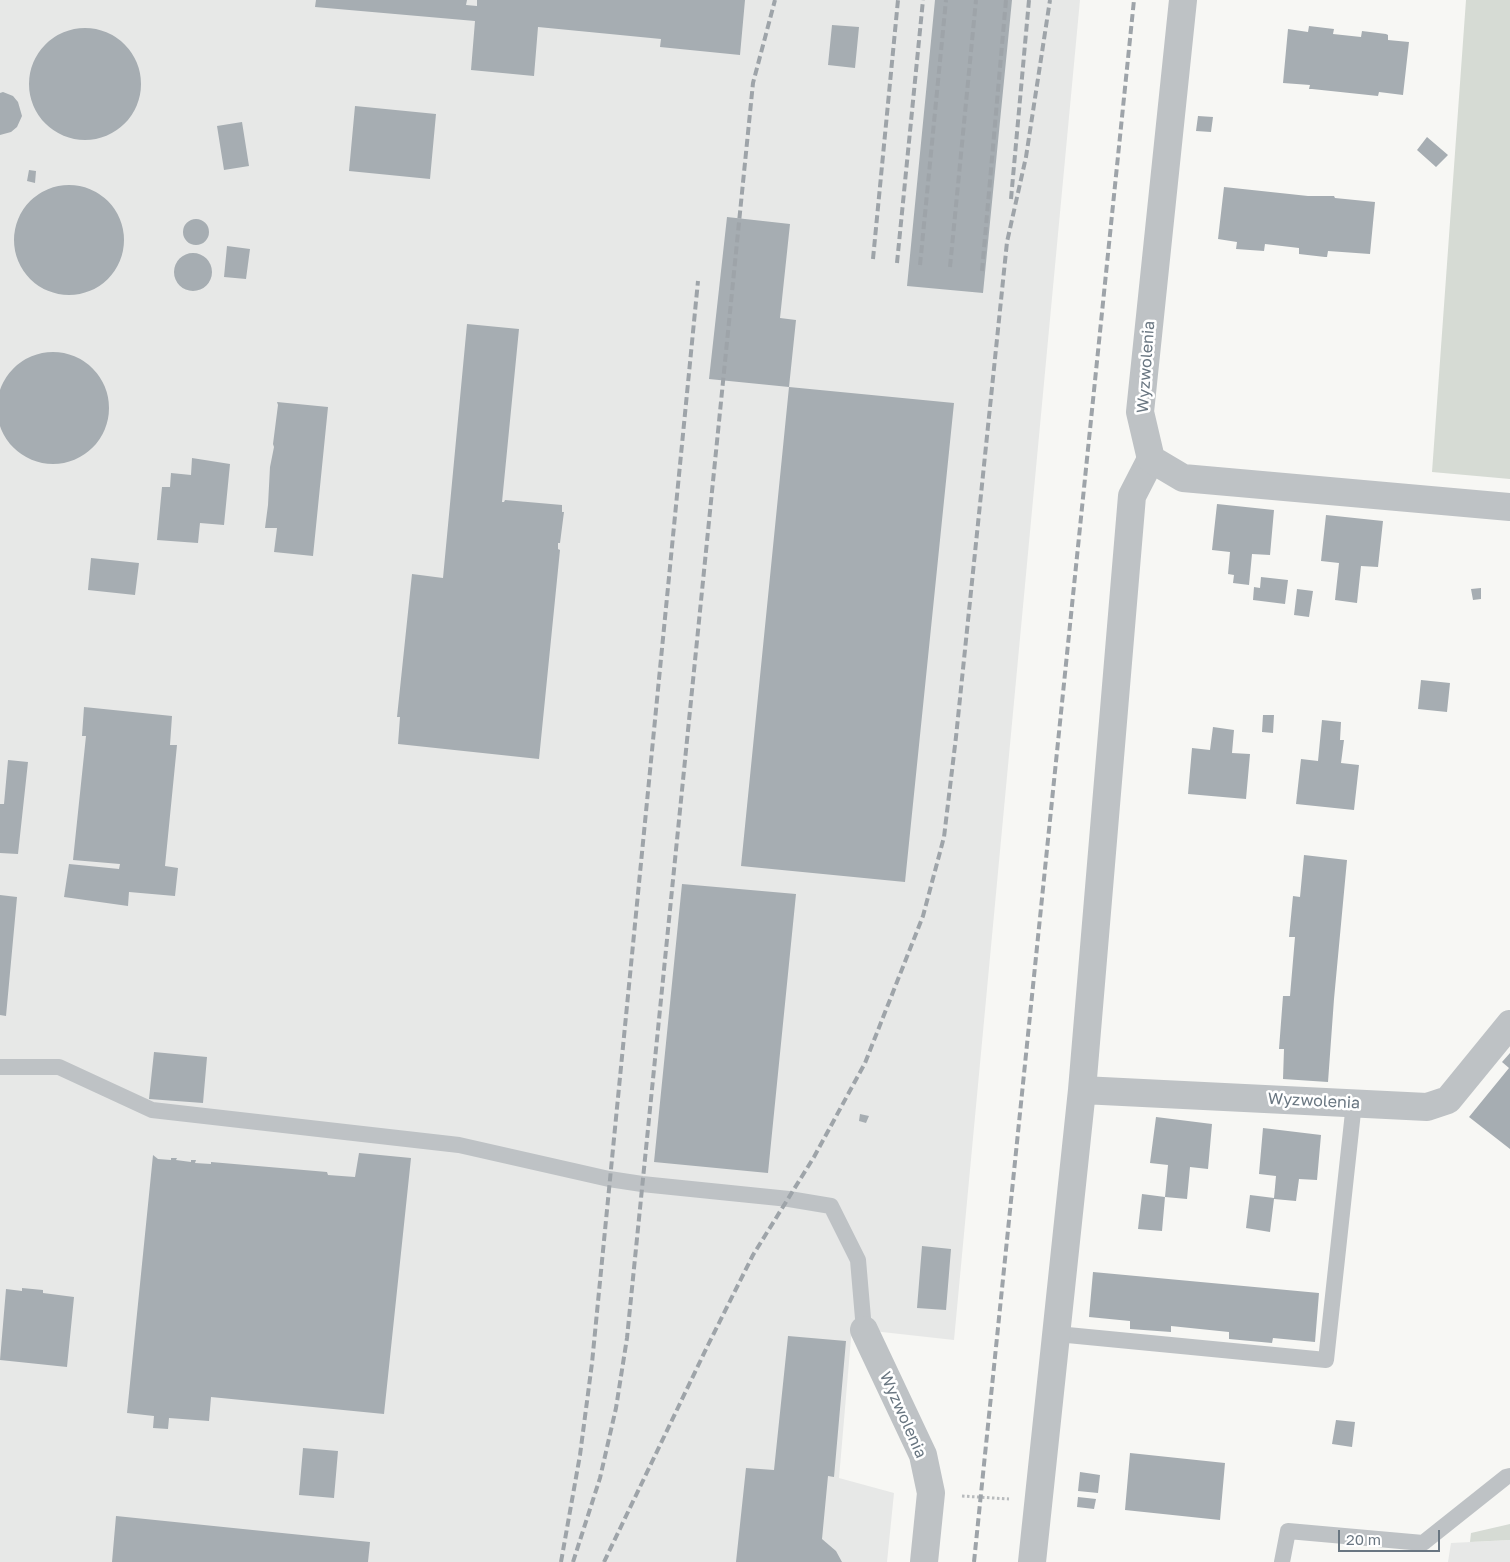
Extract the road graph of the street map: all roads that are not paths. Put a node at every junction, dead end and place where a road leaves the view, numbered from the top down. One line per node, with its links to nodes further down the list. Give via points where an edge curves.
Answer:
1 (1183, 0): 2 (street, Wyzwolenia, via 1140,412)
2 (1151, 459): 3 (street, via 1183,478); 6 (street, via 1132,496)
3 (1510, 507)
4 (1510, 1024): 7 (street, Wyzwolenia, via 1448,1100 1427,1107)
5 (0, 1067): 8 (lane, via 59,1068 152,1110 459,1145 609,1179 831,1206 858,1260)
6 (1082, 1090): 7 (street, Wyzwolenia); 9 (street)
7 (1354, 1103): 9 (lane, via 1326,1360)
8 (864, 1330): 11 (street, Wyzwolenia, via 923,1455 931,1493)
9 (1057, 1334): 12 (street)
10 (1510, 1476): 13 (lane, via 1423,1543 1288,1531)
11 (924, 1562)
12 (1032, 1562)
13 (1282, 1562)

